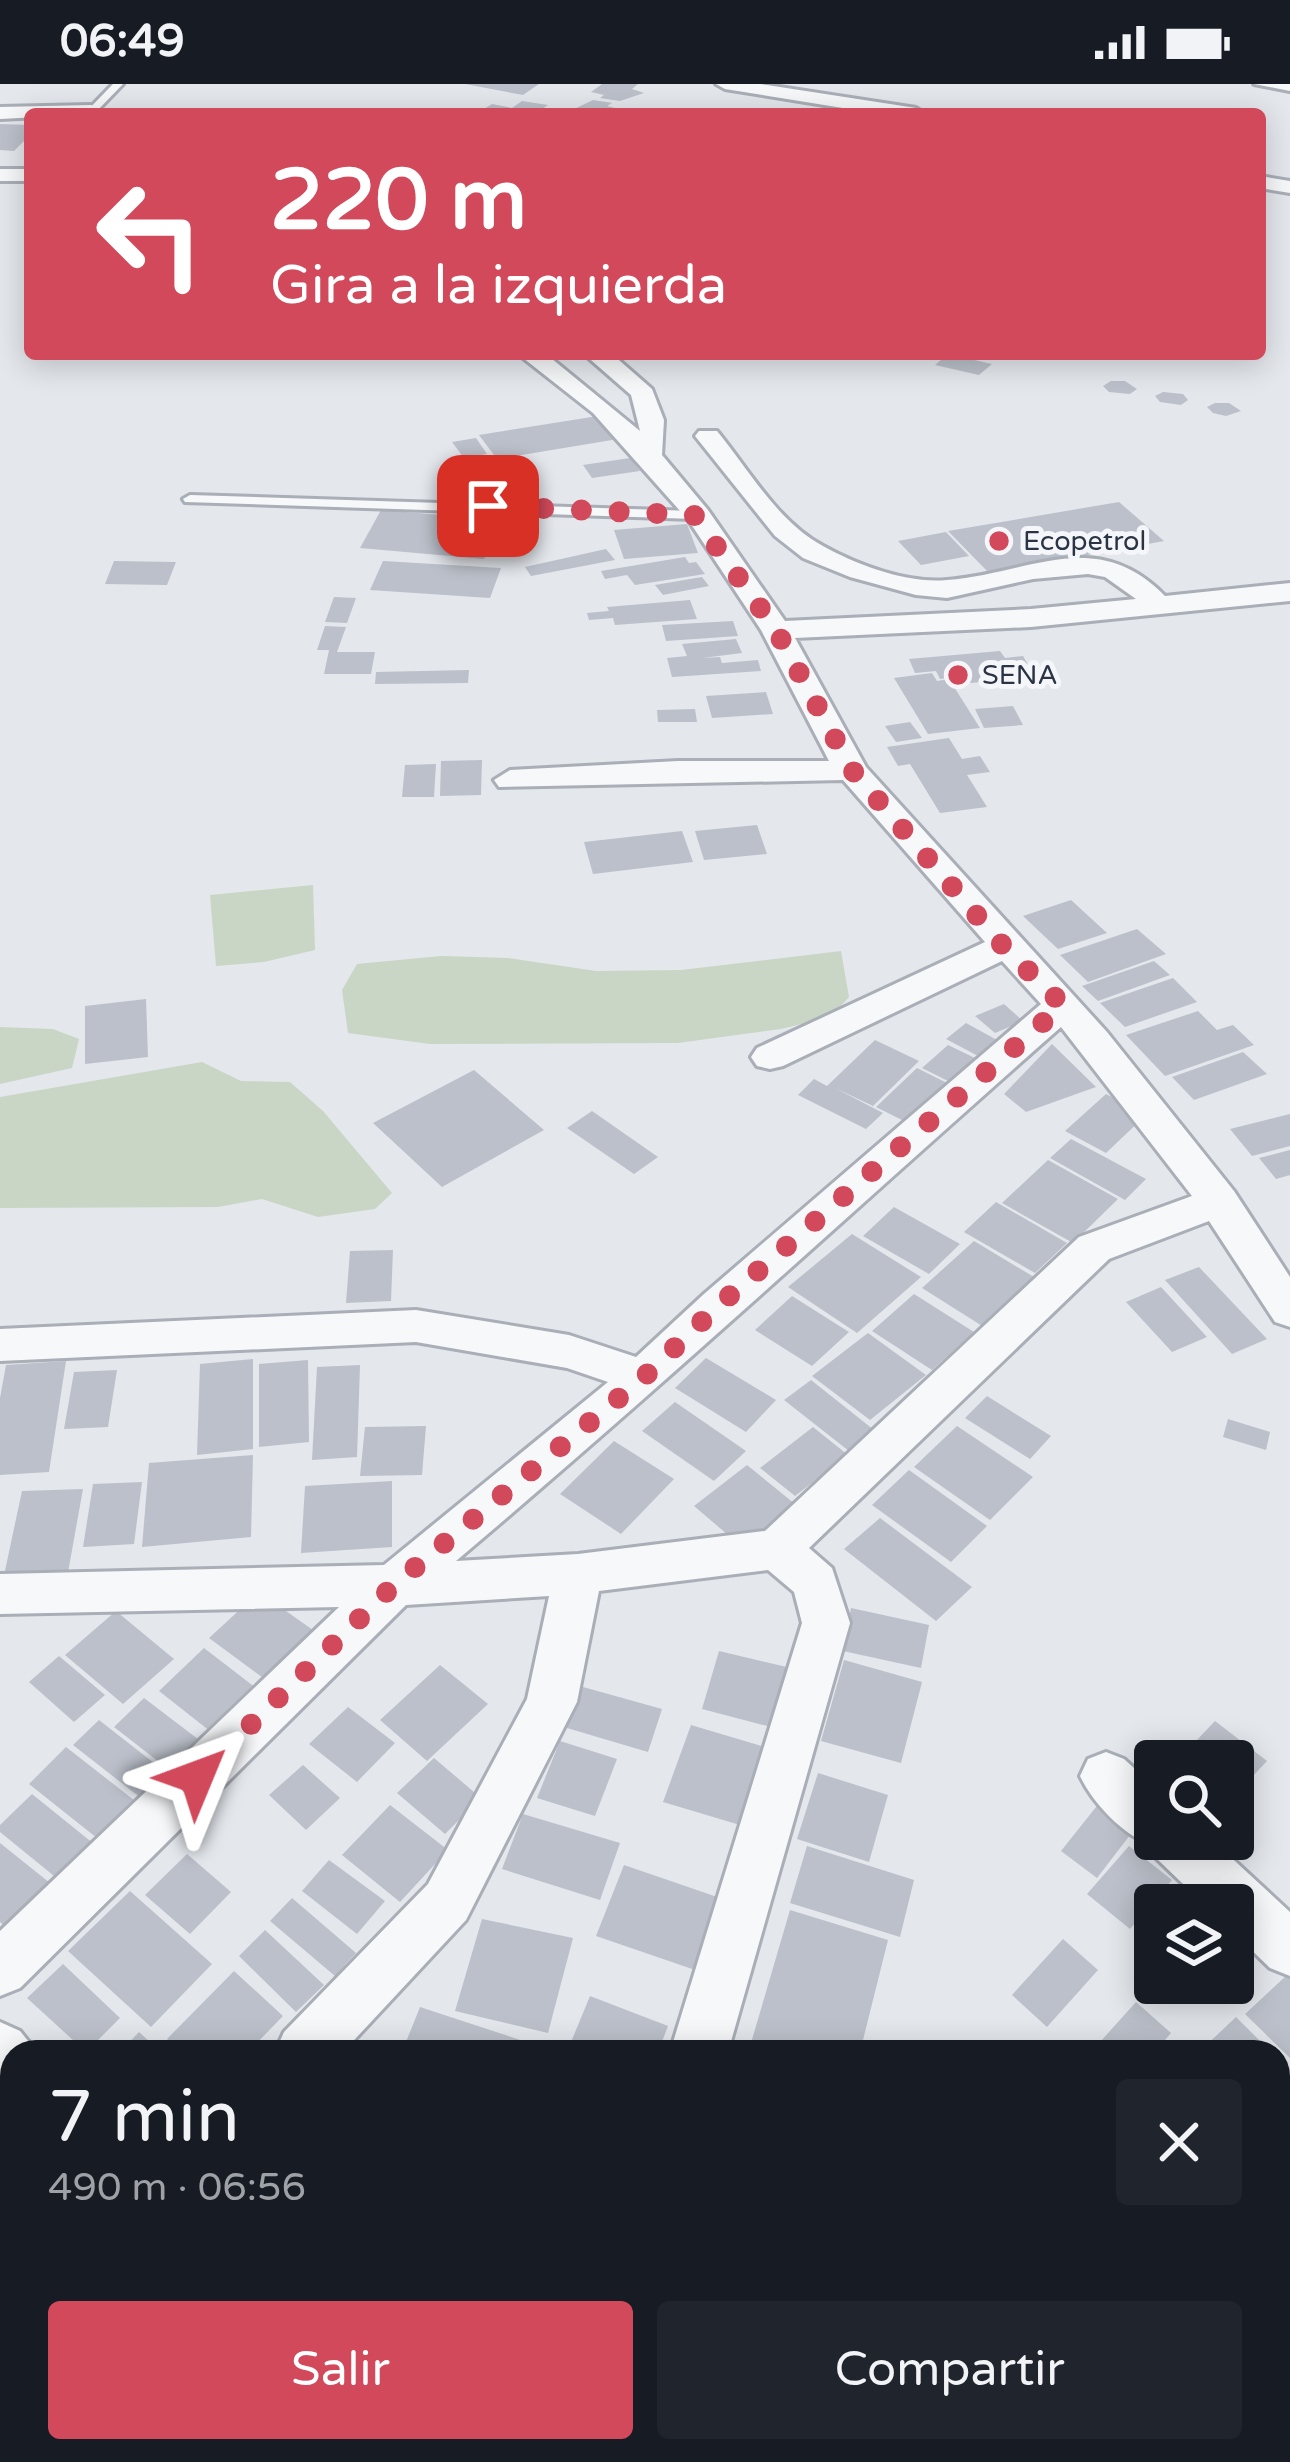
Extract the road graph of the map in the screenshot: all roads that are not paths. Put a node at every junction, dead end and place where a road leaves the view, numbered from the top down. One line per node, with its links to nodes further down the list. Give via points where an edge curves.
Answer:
1 (118, 84): 5 (lane)
2 (725, 84): 6 (street)
3 (1262, 84): 4 (street)
4 (1290, 86)
5 (94, 108)
6 (866, 108)
7 (631, 361): 8 (street); 10 (street, via 656,424)
8 (574, 364): 10 (street)
9 (708, 436): 14 (street, via 813,552 942,590 1083,563 1129,574)
10 (650, 454): 12 (street)
11 (190, 499): 12 (lane)
12 (694, 515): 15 (street)
13 (1290, 592): 14 (street)
14 (1161, 608): 15 (street)
15 (776, 630): 16 (street)
16 (852, 770): 17 (street); 18 (street)
17 (510, 780)
18 (1004, 947): 19 (street); 20 (street)
19 (1063, 1005): 21 (street); 24 (street)
20 (770, 1057)
21 (1220, 1201): 22 (street); 25 (street, via 1094,1248)
22 (1290, 1312)
23 (0, 1345): 24 (street, via 416,1326 569,1352)
24 (644, 1377): 27 (street)
25 (777, 1549): 26 (street); 35 (street, via 815,1582 826,1623)
26 (578, 1574): 27 (street); 34 (street, via 552,1702 447,1902)
27 (394, 1585): 28 (street); 33 (street)
28 (11, 1603)
29 (1106, 1776): 30 (street)
30 (1134, 1802)
31 (1195, 1860): 32 (street)
32 (1290, 1949)
33 (0, 1969)
34 (315, 2040)
35 (702, 2040)

